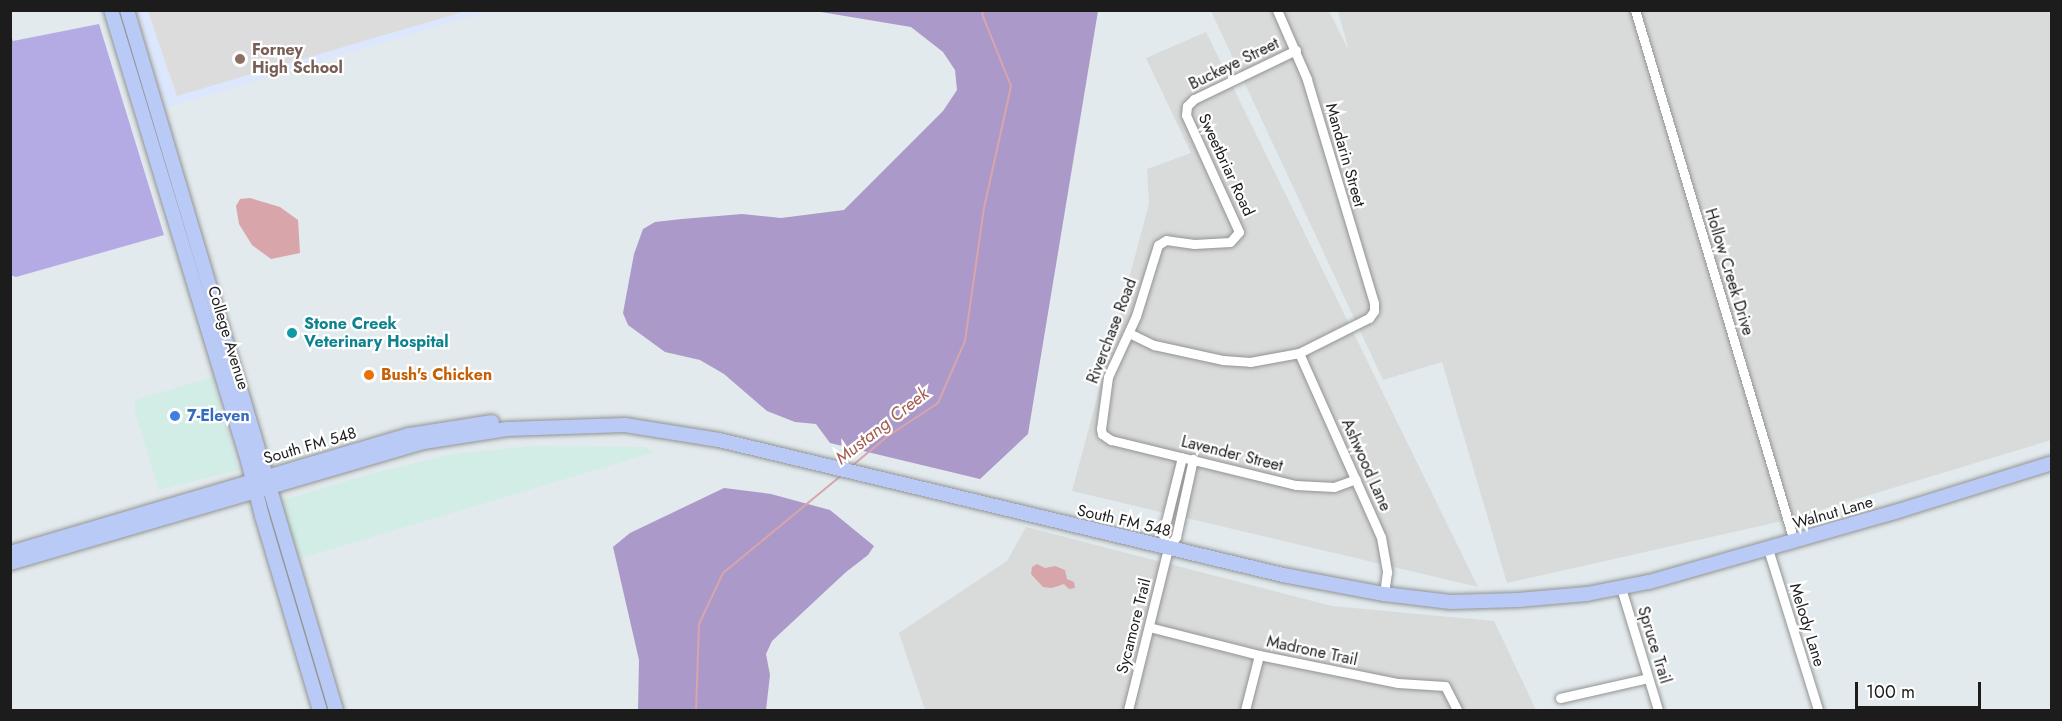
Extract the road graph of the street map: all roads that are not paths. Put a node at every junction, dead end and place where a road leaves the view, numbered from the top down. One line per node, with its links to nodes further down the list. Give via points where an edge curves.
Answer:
1 (111, 10): 7 (main road, College Avenue)
2 (127, 10): 6 (main road, College Avenue)
3 (1277, 10): 5 (street, Mandarin Street)
4 (1635, 10): 18 (street, Hollow Creek Drive)
5 (1296, 50): 8 (street, Buckeye Street, via 1194,99); 11 (street, Mandarin Street, via 1374,311 1369,318)
6 (154, 99): 7 (main road); 17 (main road, College Avenue)
7 (139, 102): 17 (main road, College Avenue)
8 (1187, 106): 9 (street, Sweetbriar Road, via 1186,115 1239,227 1230,242)
9 (1161, 241): 10 (street, Riverchase Road)
10 (1129, 333): 11 (street, via 1154,345 1236,362 1267,361); 12 (street, Riverchase Road, via 1107,377 1100,421)
11 (1299, 353): 16 (street, Ashwood Lane)
12 (1102, 434): 13 (street, Lavender Street, via 1111,440)
13 (1182, 457): 14 (street, Lavender Street); 19 (street, Sycamore Trail, via 1163,534)
14 (1192, 459): 16 (street, Lavender Street, via 1309,486 1334,487); 19 (street, Sycamore Trail, via 1176,537)
15 (2052, 463): 18 (main road, Walnut Lane)
16 (1356, 479): 24 (street, Ashwood Lane, via 1386,554)
17 (260, 483): 19 (main road, South FM 548, via 445,427 555,419 617,420 625,425 691,434); 21 (main road, South FM 548); 22 (main road, South FM 548); 29 (main road, College Avenue); 30 (main road, College Avenue)
18 (1794, 541): 20 (main road, Walnut Lane)
19 (1168, 548): 24 (main road, South FM 548); 25 (street, Sycamore Trail)
20 (1768, 549): 23 (main road, Walnut Lane); 35 (street, Melody Lane)
21 (10, 553)
22 (10, 563)
23 (1621, 588): 24 (main road, South FM 548, via 1587,594 1451,602); 27 (street, Spruce Trail)
24 (1384, 594)
25 (1149, 627): 26 (street, Madrone Trail); 31 (street, Sycamore Trail)
26 (1259, 655): 32 (street); 33 (street, Madrone Trail, via 1398,684 1445,686)
27 (1648, 678): 28 (street); 34 (street, Spruce Trail)
28 (1560, 698)
29 (320, 711)
30 (336, 711)
31 (1128, 711)
32 (1245, 711)
33 (1457, 711)
34 (1658, 711)
35 (1818, 711)

